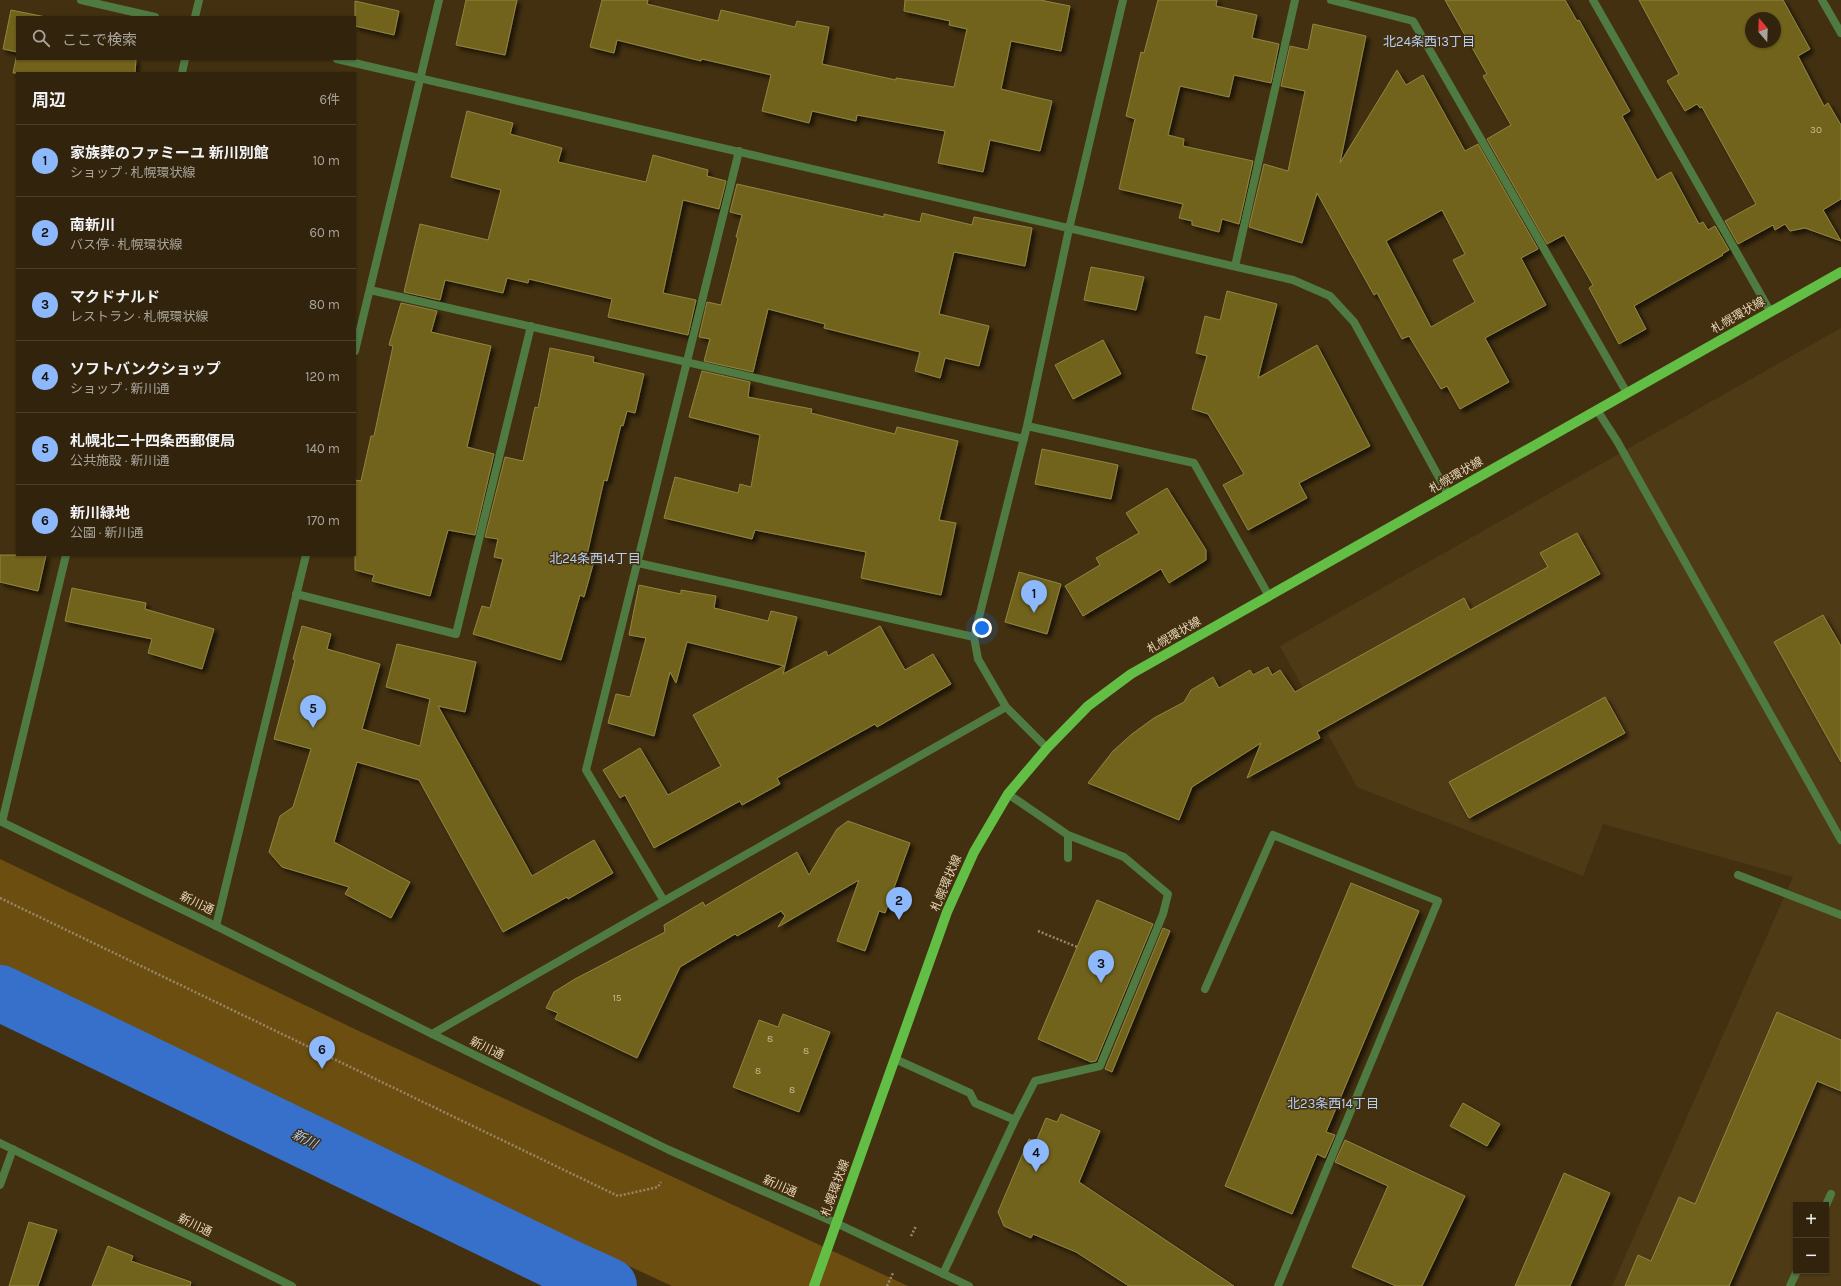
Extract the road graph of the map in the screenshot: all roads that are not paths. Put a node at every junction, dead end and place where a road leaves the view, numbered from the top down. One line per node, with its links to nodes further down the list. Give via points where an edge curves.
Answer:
1 (81, 0): 9 (street)
2 (199, 0): 10 (street)
3 (439, 0): 15 (street)
4 (1123, 0): 17 (street)
5 (1295, 0): 18 (street)
6 (1333, 0): 25 (street, via 1413,21)
7 (1593, 0): 21 (street)
8 (1822, 0): 11 (street)
9 (151, 16)
10 (195, 16)
11 (1841, 33)
12 (185, 60): 14 (street)
13 (341, 60): 15 (street)
14 (182, 72)
15 (420, 78): 16 (street); 20 (street)
16 (738, 151): 17 (street); 24 (street)
17 (1069, 228): 18 (street); 27 (street)
18 (1235, 266): 29 (street, via 1293,280 1330,296 1354,322)
19 (1841, 272): 21 (main road, 札幌環状線)
20 (370, 290): 22 (street); 23 (street)
21 (1770, 312): 25 (main road, 札幌環状線)
22 (531, 326): 24 (street); 33 (street, via 456,634)
23 (356, 348)
24 (687, 362): 28 (street); 32 (street)
25 (1627, 393): 26 (main road, 札幌環状線)
26 (1597, 410): 29 (main road, 札幌環状線); 41 (street, via 1617,441)
27 (1027, 426): 28 (street); 34 (street, via 1194,462)
28 (1024, 439): 35 (street)
29 (1448, 494): 34 (main road, 札幌環状線)
30 (66, 556): 39 (street)
31 (306, 556): 33 (street)
32 (638, 563): 35 (street); 44 (street, via 586,770)
33 (296, 594): 46 (street)
34 (1269, 596): 37 (main road, 札幌環状線, via 1131,674 1088,706)
35 (974, 637): 36 (street, via 978,659)
36 (1006, 707): 37 (street); 44 (street)
37 (1047, 748): 38 (main road, 札幌環状線)
38 (1008, 794): 40 (street); 49 (main road, 札幌環状線, via 974,852 947,912)
39 (1, 822): 46 (street, 新川通)
40 (1068, 835): 42 (street); 50 (street, via 1124,857 1168,894 1163,914 1100,1066 1034,1081)
41 (1841, 840)
42 (1068, 858)
43 (1738, 875): 45 (street)
44 (664, 901): 48 (street)
45 (1841, 915)
46 (216, 926): 48 (street, 新川通)
47 (1205, 989): 62 (street, via 1273,835 1438,901)
48 (432, 1034): 56 (street, 新川通, via 669,1150)
49 (895, 1059): 50 (street, via 970,1093 975,1103); 56 (main road, 札幌環状線)
50 (1016, 1120): 57 (street)
51 (0, 1143): 52 (street, 新川通)
52 (13, 1149): 53 (street); 59 (street, 新川通)
53 (0, 1185)
54 (1831, 1194): 55 (street)
55 (1827, 1202)
56 (836, 1223): 57 (street, 新川通); 60 (main road, 札幌環状線)
57 (943, 1274): 61 (street, 新川通)
58 (1796, 1274): 63 (street)
59 (292, 1286)
60 (814, 1286)
61 (969, 1286)
62 (1278, 1286)
63 (1790, 1286)

